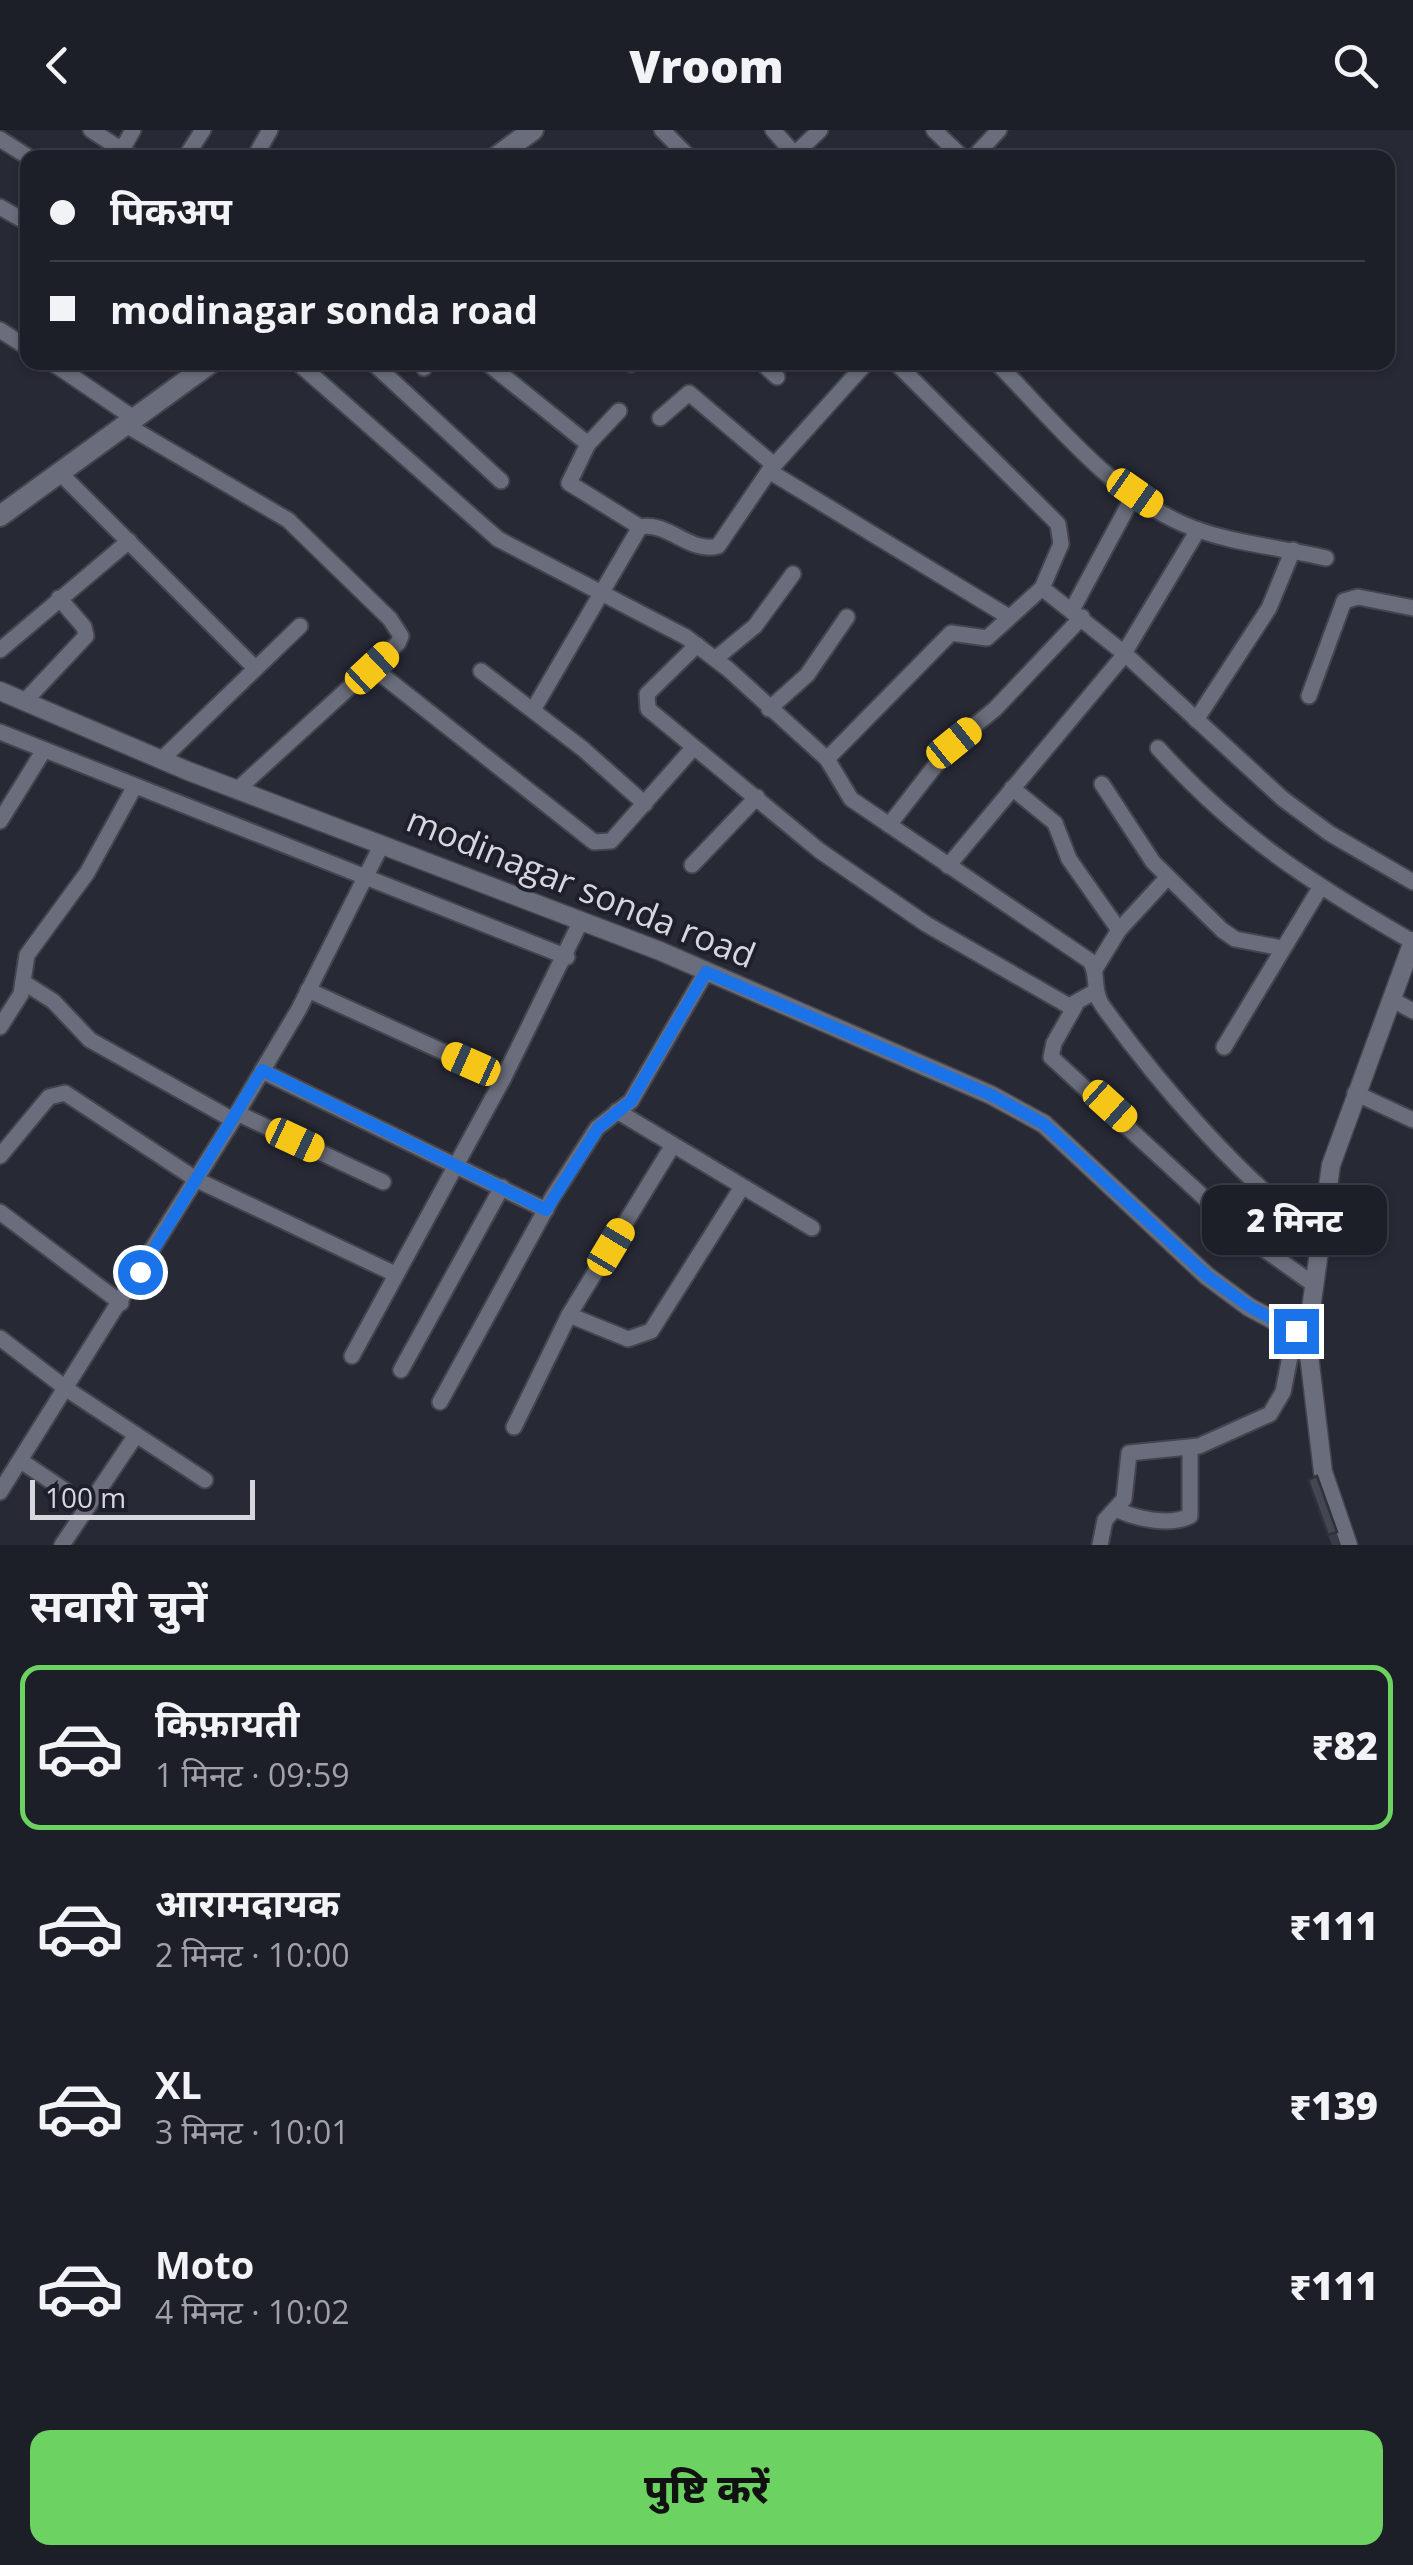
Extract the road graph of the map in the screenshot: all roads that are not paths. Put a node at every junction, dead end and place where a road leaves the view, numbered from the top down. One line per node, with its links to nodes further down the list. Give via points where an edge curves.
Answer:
1 (91, 130): 8 (street)
2 (533, 130): 9 (main road)
3 (662, 130): 10 (street)
4 (772, 130): 11 (street)
5 (820, 130): 12 (street)
6 (934, 130): 13 (street)
7 (999, 130): 14 (street)
8 (117, 150)
9 (507, 150)
10 (682, 150)
11 (791, 150)
12 (802, 150)
13 (955, 150)
14 (980, 150)
15 (62, 370): 27 (street)
16 (201, 370): 27 (main road)
17 (319, 370): 41 (street, via 479,525)
18 (381, 370): 31 (street)
19 (496, 370): 28 (street)
20 (770, 370): 24 (street)
21 (860, 370): 29 (street)
22 (903, 370): 40 (street, via 1058,524 1060,544)
23 (1004, 370): 32 (street)
24 (777, 377)
25 (619, 411): 28 (street)
26 (660, 418): 29 (street, via 689,392)
27 (131, 422): 30 (main road); 53 (street, via 288,520 368,598 401,636)
28 (588, 444): 34 (street, via 569,483)
29 (772, 468): 34 (street, via 718,546); 46 (street)
30 (60, 472): 33 (main road); 36 (street)
31 (501, 481)
32 (1135, 493): 35 (street); 44 (street)
33 (0, 516)
34 (640, 527): 41 (street)
35 (1198, 530): 37 (street); 50 (street)
36 (129, 541): 42 (street); 52 (street)
37 (1293, 550): 38 (street); 60 (street, via 1269,608)
38 (1326, 558)
39 (792, 574): 51 (street, via 754,626)
40 (1042, 588): 44 (street); 46 (street)
41 (600, 594): 48 (street); 59 (street)
42 (59, 598): 49 (street); 57 (street, via 86,636)
43 (1413, 608): 56 (street, via 1358,597 1344,602)
44 (1077, 613): 50 (street); 74 (street, via 1007,698 954,743)
45 (847, 617): 58 (street, via 807,675)
46 (1009, 617): 65 (street, via 988,638 951,633)
47 (300, 626): 52 (street)
48 (697, 645): 51 (street); 62 (street, via 645,702)
49 (0, 650)
50 (1124, 653): 60 (street); 70 (street)
51 (714, 659): 58 (street)
52 (254, 667): 66 (street)
53 (372, 668): 69 (street); 72 (street, via 594,842 612,842)
54 (481, 671): 59 (street)
55 (0, 692): 57 (street, modinagar sonda road)
56 (1309, 696)
57 (24, 702): 66 (street, modinagar sonda road)
58 (769, 709): 65 (street)
59 (533, 710): 72 (street)
60 (1196, 720): 79 (street, via 1283,799)
61 (0, 732): 64 (street)
62 (694, 747): 71 (street); 72 (street)
63 (1158, 748): 80 (street, via 1252,842)
64 (44, 750): 68 (street); 73 (street)
65 (827, 759): 74 (street, via 851,799)
66 (162, 760): 69 (street, modinagar sonda road)
67 (1102, 784): 78 (street)
68 (135, 786): 75 (street); 88 (street, via 87,874 27,955)
69 (238, 788): 75 (street, modinagar sonda road)
70 (1012, 788): 77 (street); 82 (street, via 1054,823 1069,858)
71 (758, 797): 76 (street); 92 (street, via 798,834 917,918)
72 (645, 804)
73 (0, 821)
74 (889, 825): 77 (street)
75 (374, 861): 81 (street, modinagar sonda road); 85 (street); 89 (street)
76 (692, 865)
77 (948, 866): 86 (street)
78 (1167, 878): 82 (street); 84 (street, via 1235,939)
79 (1413, 882)
80 (1320, 888): 83 (street); 84 (street)
81 (580, 926): 85 (street); 87 (street, modinagar sonda road)
82 (1119, 930): 86 (street)
83 (1413, 941): 91 (street)
84 (1282, 948): 95 (street)
85 (568, 954): 97 (street)
86 (1095, 969): 90 (street)
87 (704, 978): 99 (street); 117 (street, modinagar sonda road, via 991,1095 1044,1124 1207,1276)
88 (23, 982): 94 (street); 100 (street, via 53,1001 90,1040)
89 (308, 990): 96 (street); 97 (street)
90 (1096, 991): 92 (street); 112 (street, via 1168,1087 1261,1188)
91 (1392, 999): 93 (street); 98 (street)
92 (1076, 1006): 114 (street, via 1051,1056 1247,1237)
93 (1413, 1012)
94 (0, 1027)
95 (1224, 1047)
96 (262, 1070): 100 (street); 104 (street)
97 (503, 1079): 104 (street)
98 (1355, 1093): 101 (street); 112 (street, via 1331,1165)
99 (618, 1112): 102 (street); 109 (street, via 598,1128)
100 (235, 1116): 105 (street); 106 (street)
101 (1413, 1120)
102 (673, 1145): 108 (street); 116 (street)
103 (0, 1156): 105 (street, via 49,1097 65,1092)
104 (455, 1162): 107 (street); 113 (street)
105 (197, 1180): 113 (street); 115 (street)
106 (382, 1182)
107 (502, 1187): 109 (street); 120 (street)
108 (742, 1187): 111 (street); 116 (street, via 651,1331 628,1339)
109 (546, 1210): 122 (street)
110 (0, 1212): 115 (street)
111 (812, 1228)
112 (1319, 1236): 114 (street)
113 (396, 1274): 119 (street)
114 (1313, 1284): 117 (street)
115 (121, 1303): 121 (street)
116 (569, 1315): 123 (street)
117 (1301, 1335): 125 (street, via 1270,1414); 133 (street, via 1323,1472)
118 (0, 1338): 121 (street)
119 (352, 1356)
120 (401, 1370)
121 (68, 1390): 124 (street); 126 (street)
122 (440, 1402)
123 (514, 1428)
124 (136, 1435): 127 (street); 129 (street)
125 (1190, 1448): 130 (street, via 1129,1453); 130 (street, via 1190,1516 1144,1518)
126 (21, 1461): 128 (street); 129 (street)
127 (205, 1480)
128 (0, 1492)
129 (88, 1506): 131 (street)
130 (1118, 1510): 132 (street, via 1104,1520)
131 (62, 1545)
132 (1100, 1545)
133 (1348, 1545)

